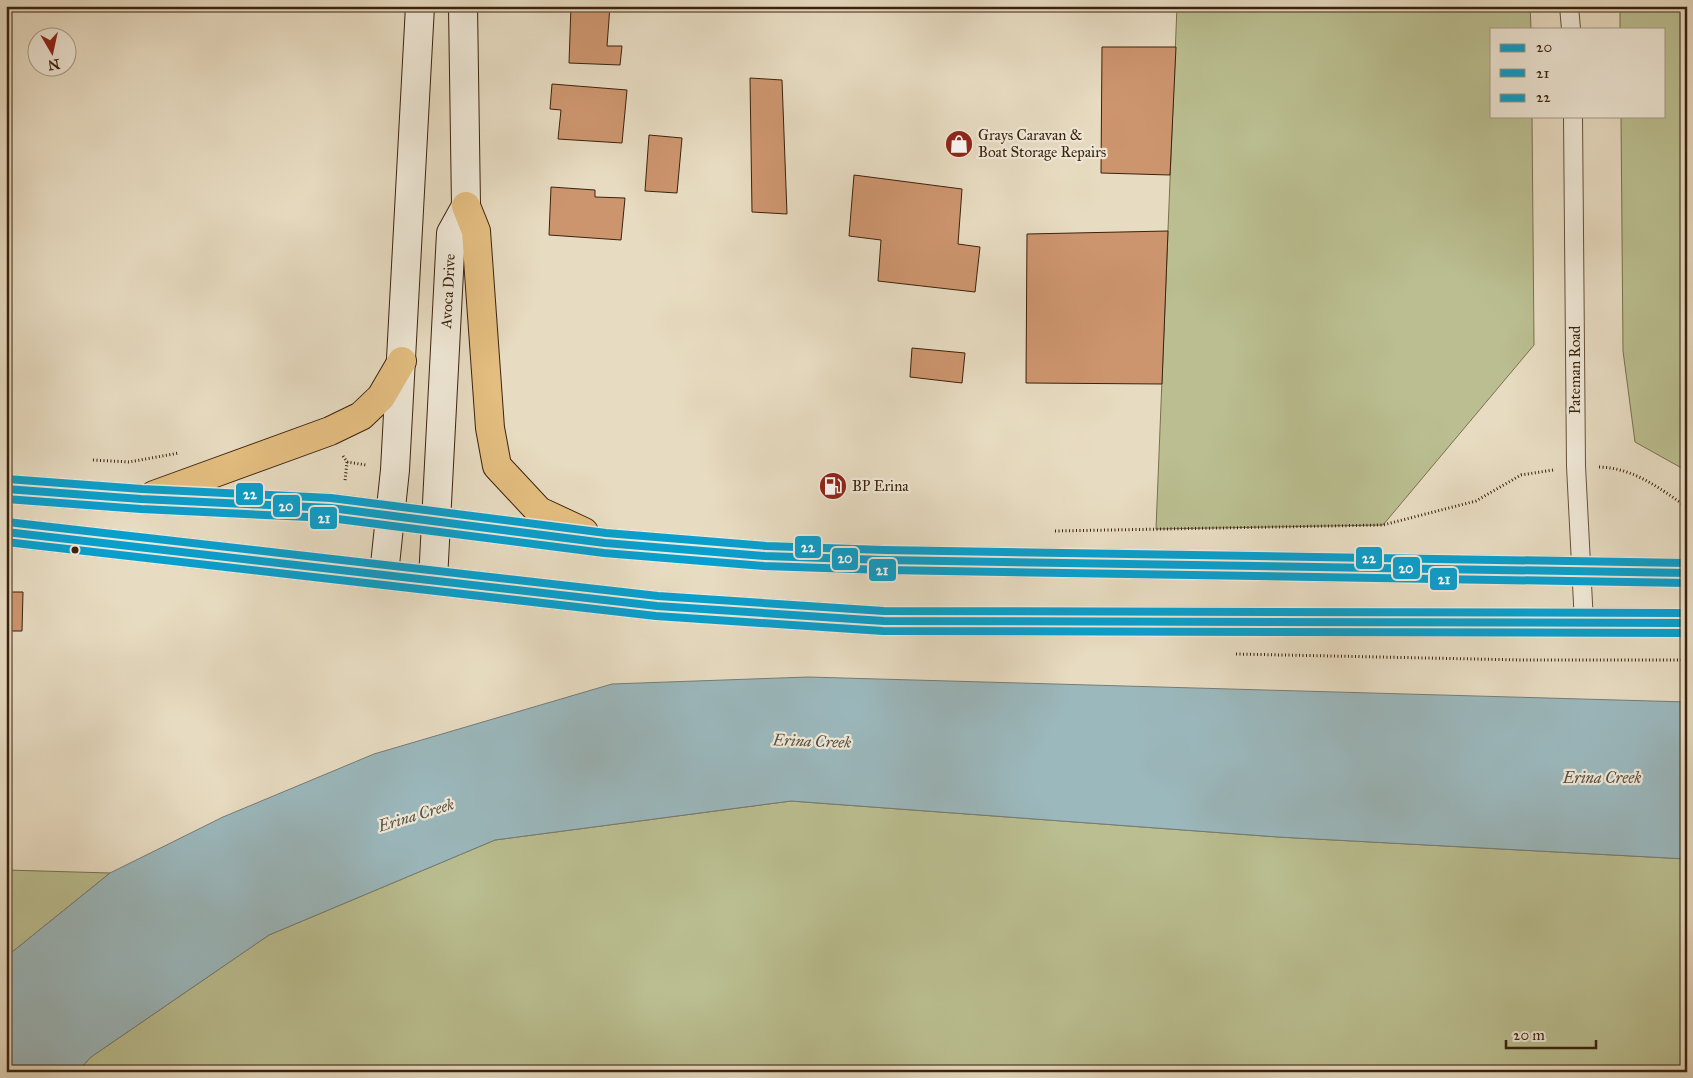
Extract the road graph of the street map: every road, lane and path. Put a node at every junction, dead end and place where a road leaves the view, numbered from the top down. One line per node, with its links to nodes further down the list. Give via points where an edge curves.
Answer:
1 (420, 6): 7 (main road)
2 (463, 6): 6 (main road, Avoca Drive)
3 (1569, 6): 4 (lane)
4 (1571, 28)
5 (1573, 118): 9 (lane, Pateman Road)
6 (466, 206): 15 (main road, Avoca Drive, via 451,233); 18 (highway, via 476,231 490,428 497,466 539,511)
7 (402, 361): 10 (main road); 12 (highway, via 381,397 361,416 330,431)
8 (347, 462): 10 (path)
9 (1576, 466): 13 (path, via 1611,467 1643,476); 16 (path, via 1521,475 1476,501 1383,525); 19 (lane, Pateman Road)
10 (395, 470): 14 (main road)
11 (6, 489): 12 (highway)
12 (141, 499): 14 (highway, via 331,508)
13 (1687, 507)
14 (391, 516): 15 (highway); 21 (main road)
15 (437, 522): 18 (highway); 22 (main road, Avoca Drive)
16 (1046, 531)
17 (6, 532): 21 (highway)
18 (605, 543): 19 (highway, via 765,556 884,560)
19 (1583, 571): 20 (highway); 23 (lane, Pateman Road)
20 (1687, 573)
21 (384, 574): 22 (highway)
22 (433, 580): 23 (highway, via 657,606 884,621)
23 (1584, 623): 24 (highway)
24 (1687, 623)

